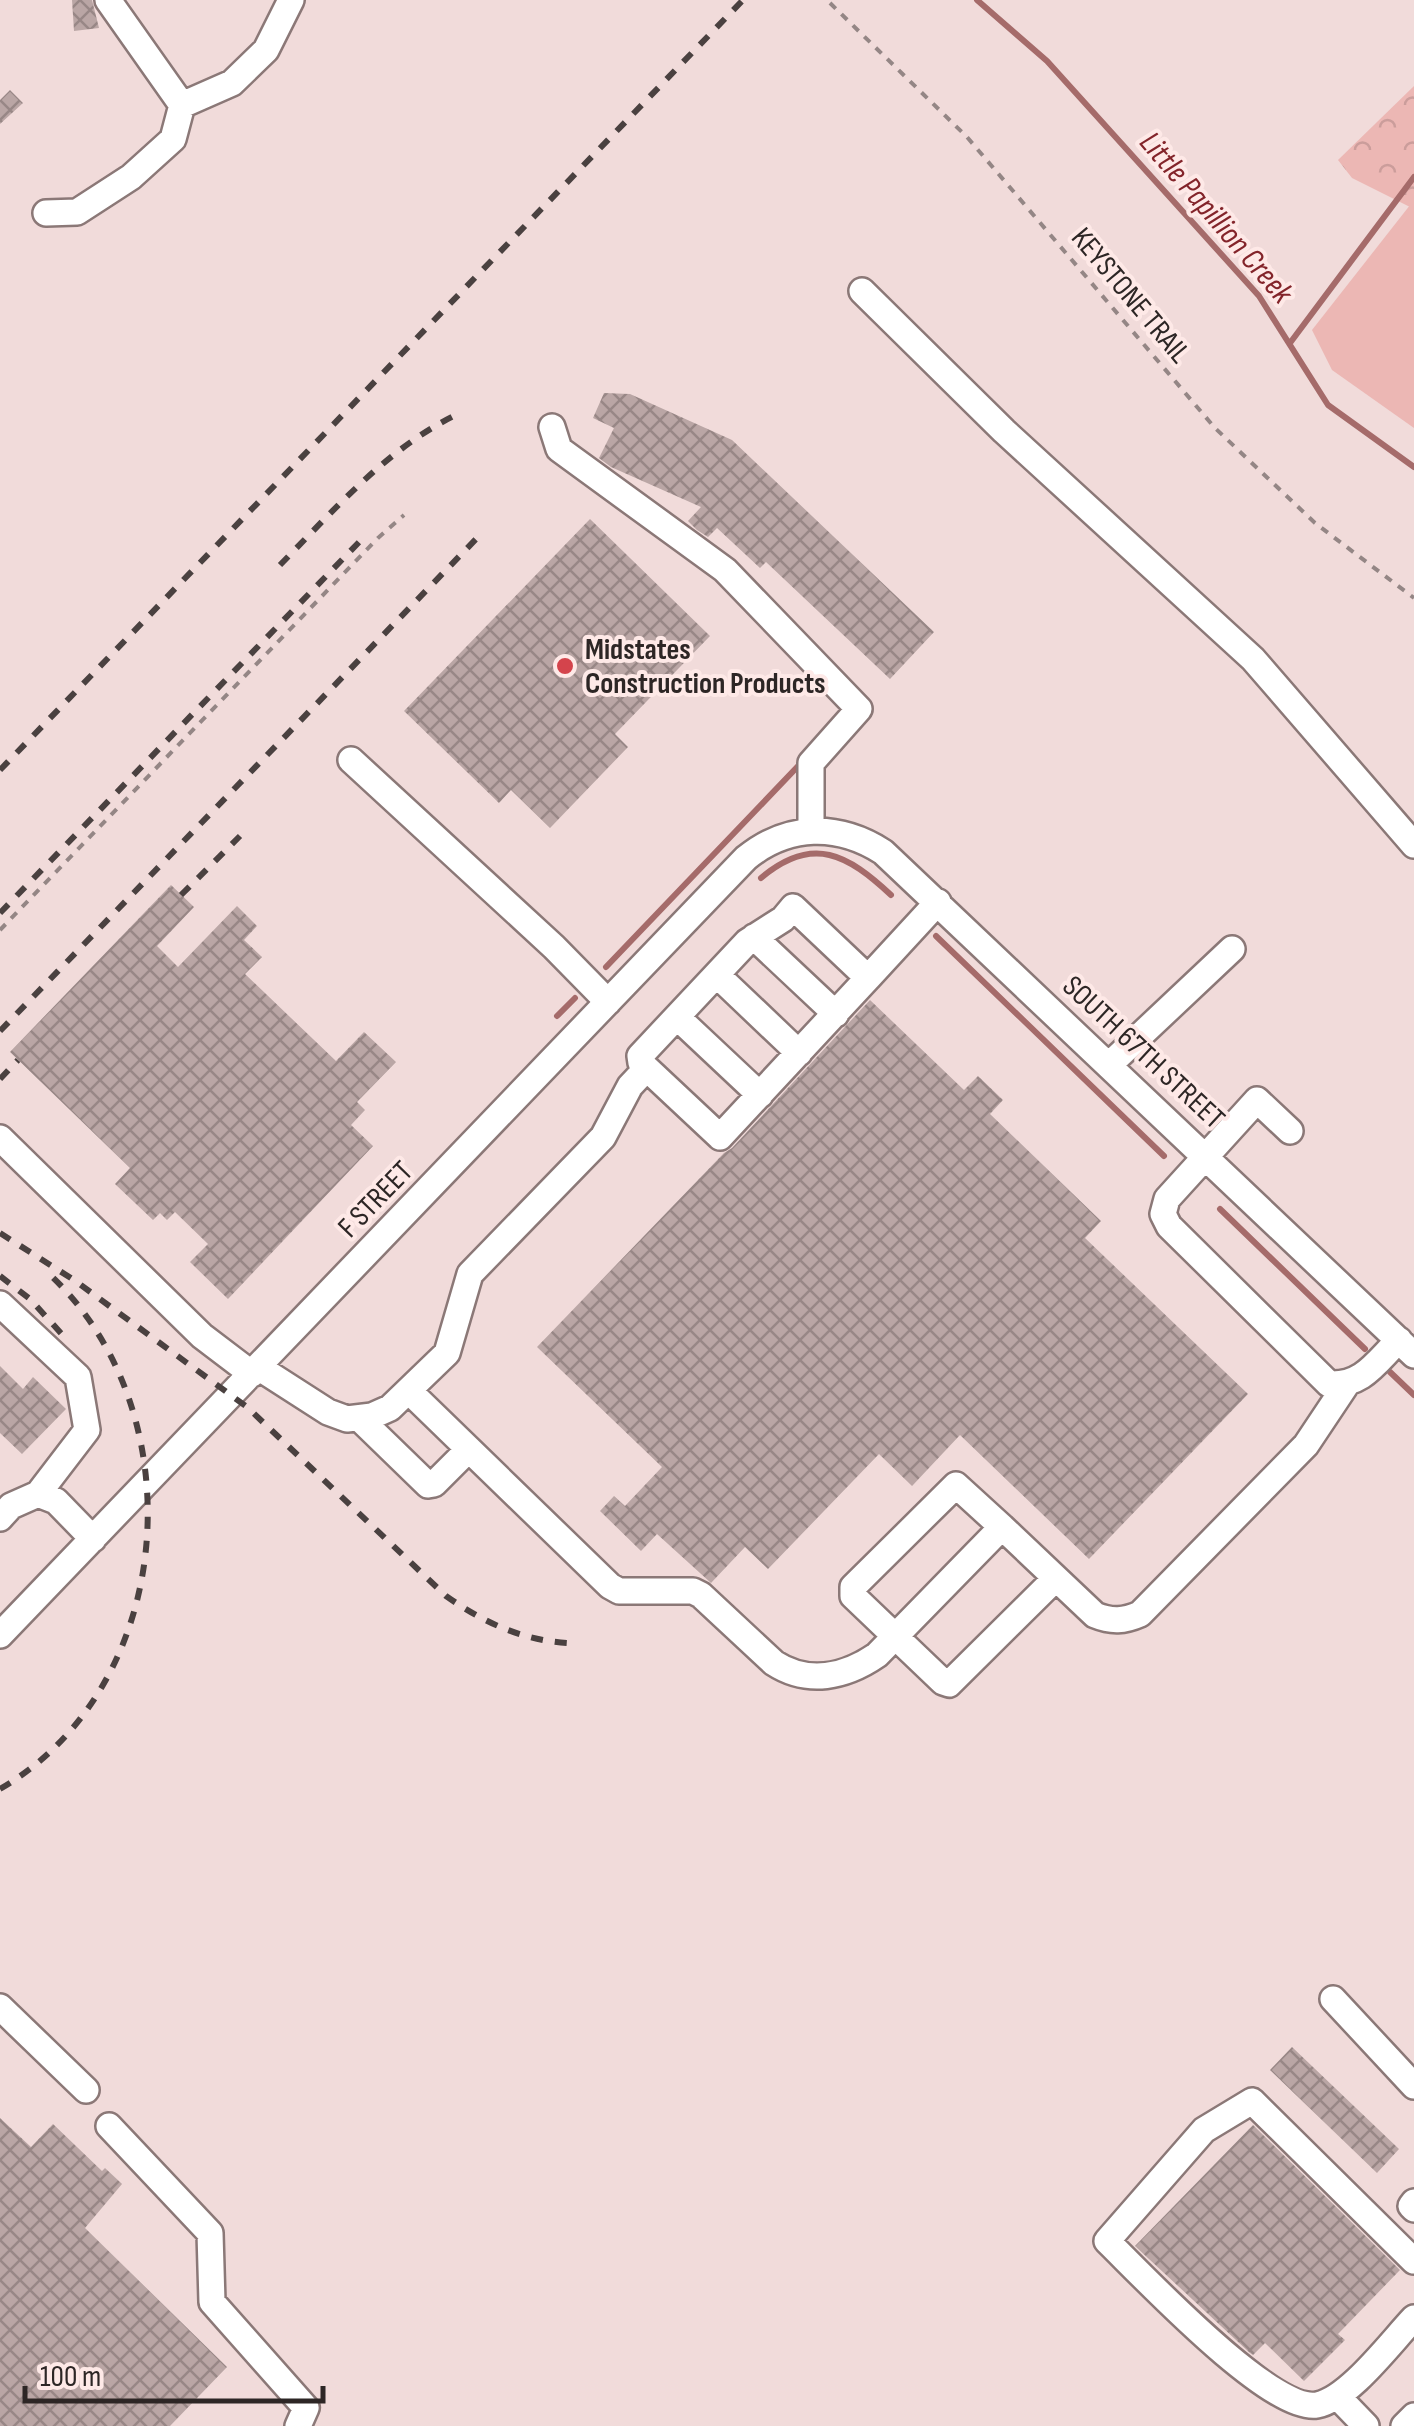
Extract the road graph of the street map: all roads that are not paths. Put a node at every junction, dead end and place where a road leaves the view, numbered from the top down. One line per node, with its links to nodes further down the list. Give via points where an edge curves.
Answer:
1 (108, 0): 3 (street)
2 (291, 0): 3 (street, via 266,50 232,83)
3 (182, 105): 4 (street, via 173,139 131,177 77,212)
4 (46, 213)
5 (862, 291): 9 (street, via 1253,659)
6 (552, 428): 8 (street, via 559,449 725,570 859,710 812,762)
7 (351, 760): 15 (street)
8 (811, 830): 10 (street, SOUTH 67TH STREET, via 866,841); 15 (street, F STREET, via 772,840 746,858)
9 (1414, 845)
10 (938, 902): 14 (street); 19 (street, SOUTH 67TH STREET)
11 (754, 937): 13 (street); 14 (street, via 793,907); 16 (street)
12 (1232, 949): 19 (street)
13 (716, 976): 17 (street); 18 (street)
14 (868, 978): 16 (street)
15 (608, 1002): 27 (street, F STREET)
16 (836, 1014): 18 (street)
17 (676, 1017): 20 (street, via 640,1056); 21 (street)
18 (799, 1053): 21 (street)
19 (1110, 1064): 24 (street, SOUTH 67TH STREET)
20 (646, 1069): 21 (street, via 720,1137); 29 (street, via 603,1138 470,1274 447,1353)
21 (760, 1095)
22 (1290, 1131): 24 (street, via 1257,1100)
23 (0, 1138): 27 (street, via 202,1336)
24 (1206, 1155): 26 (street, SOUTH 67TH STREET); 28 (street, via 1167,1199 1168,1226 1329,1384)
25 (0, 1304): 32 (street, via 78,1377 86,1430)
26 (1406, 1348): 28 (street)
27 (255, 1370): 30 (street, via 328,1412); 35 (street, F STREET)
28 (1346, 1385): 36 (street, via 1306,1445 1140,1614 1127,1620 1095,1616)
29 (409, 1391): 30 (street, via 390,1408); 31 (street)
30 (360, 1418): 31 (street, via 428,1485)
31 (469, 1449): 38 (street, via 610,1586 693,1591 788,1672 834,1675 861,1666)
32 (38, 1494): 33 (street); 35 (street)
33 (0, 1518)
34 (1002, 1527): 36 (street); 38 (street); 38 (street, via 956,1485 853,1587 853,1596)
35 (93, 1538): 37 (street, F STREET)
36 (1055, 1579): 38 (street, via 949,1684)
37 (0, 1635)
38 (895, 1637)
39 (1332, 2000): 41 (street)
40 (0, 2007): 42 (street)
41 (1414, 2086)
42 (86, 2090)
43 (109, 2126): 48 (street, via 210,2233 212,2302 306,2408)
44 (1414, 2261): 46 (street, via 1252,2101 1204,2130 1106,2241 1240,2368 1283,2396 1314,2406)
45 (1414, 2318): 46 (street)
46 (1338, 2397): 49 (street)
47 (1414, 2416): 50 (street)
48 (298, 2426)
49 (1366, 2426)
50 (1404, 2426)

